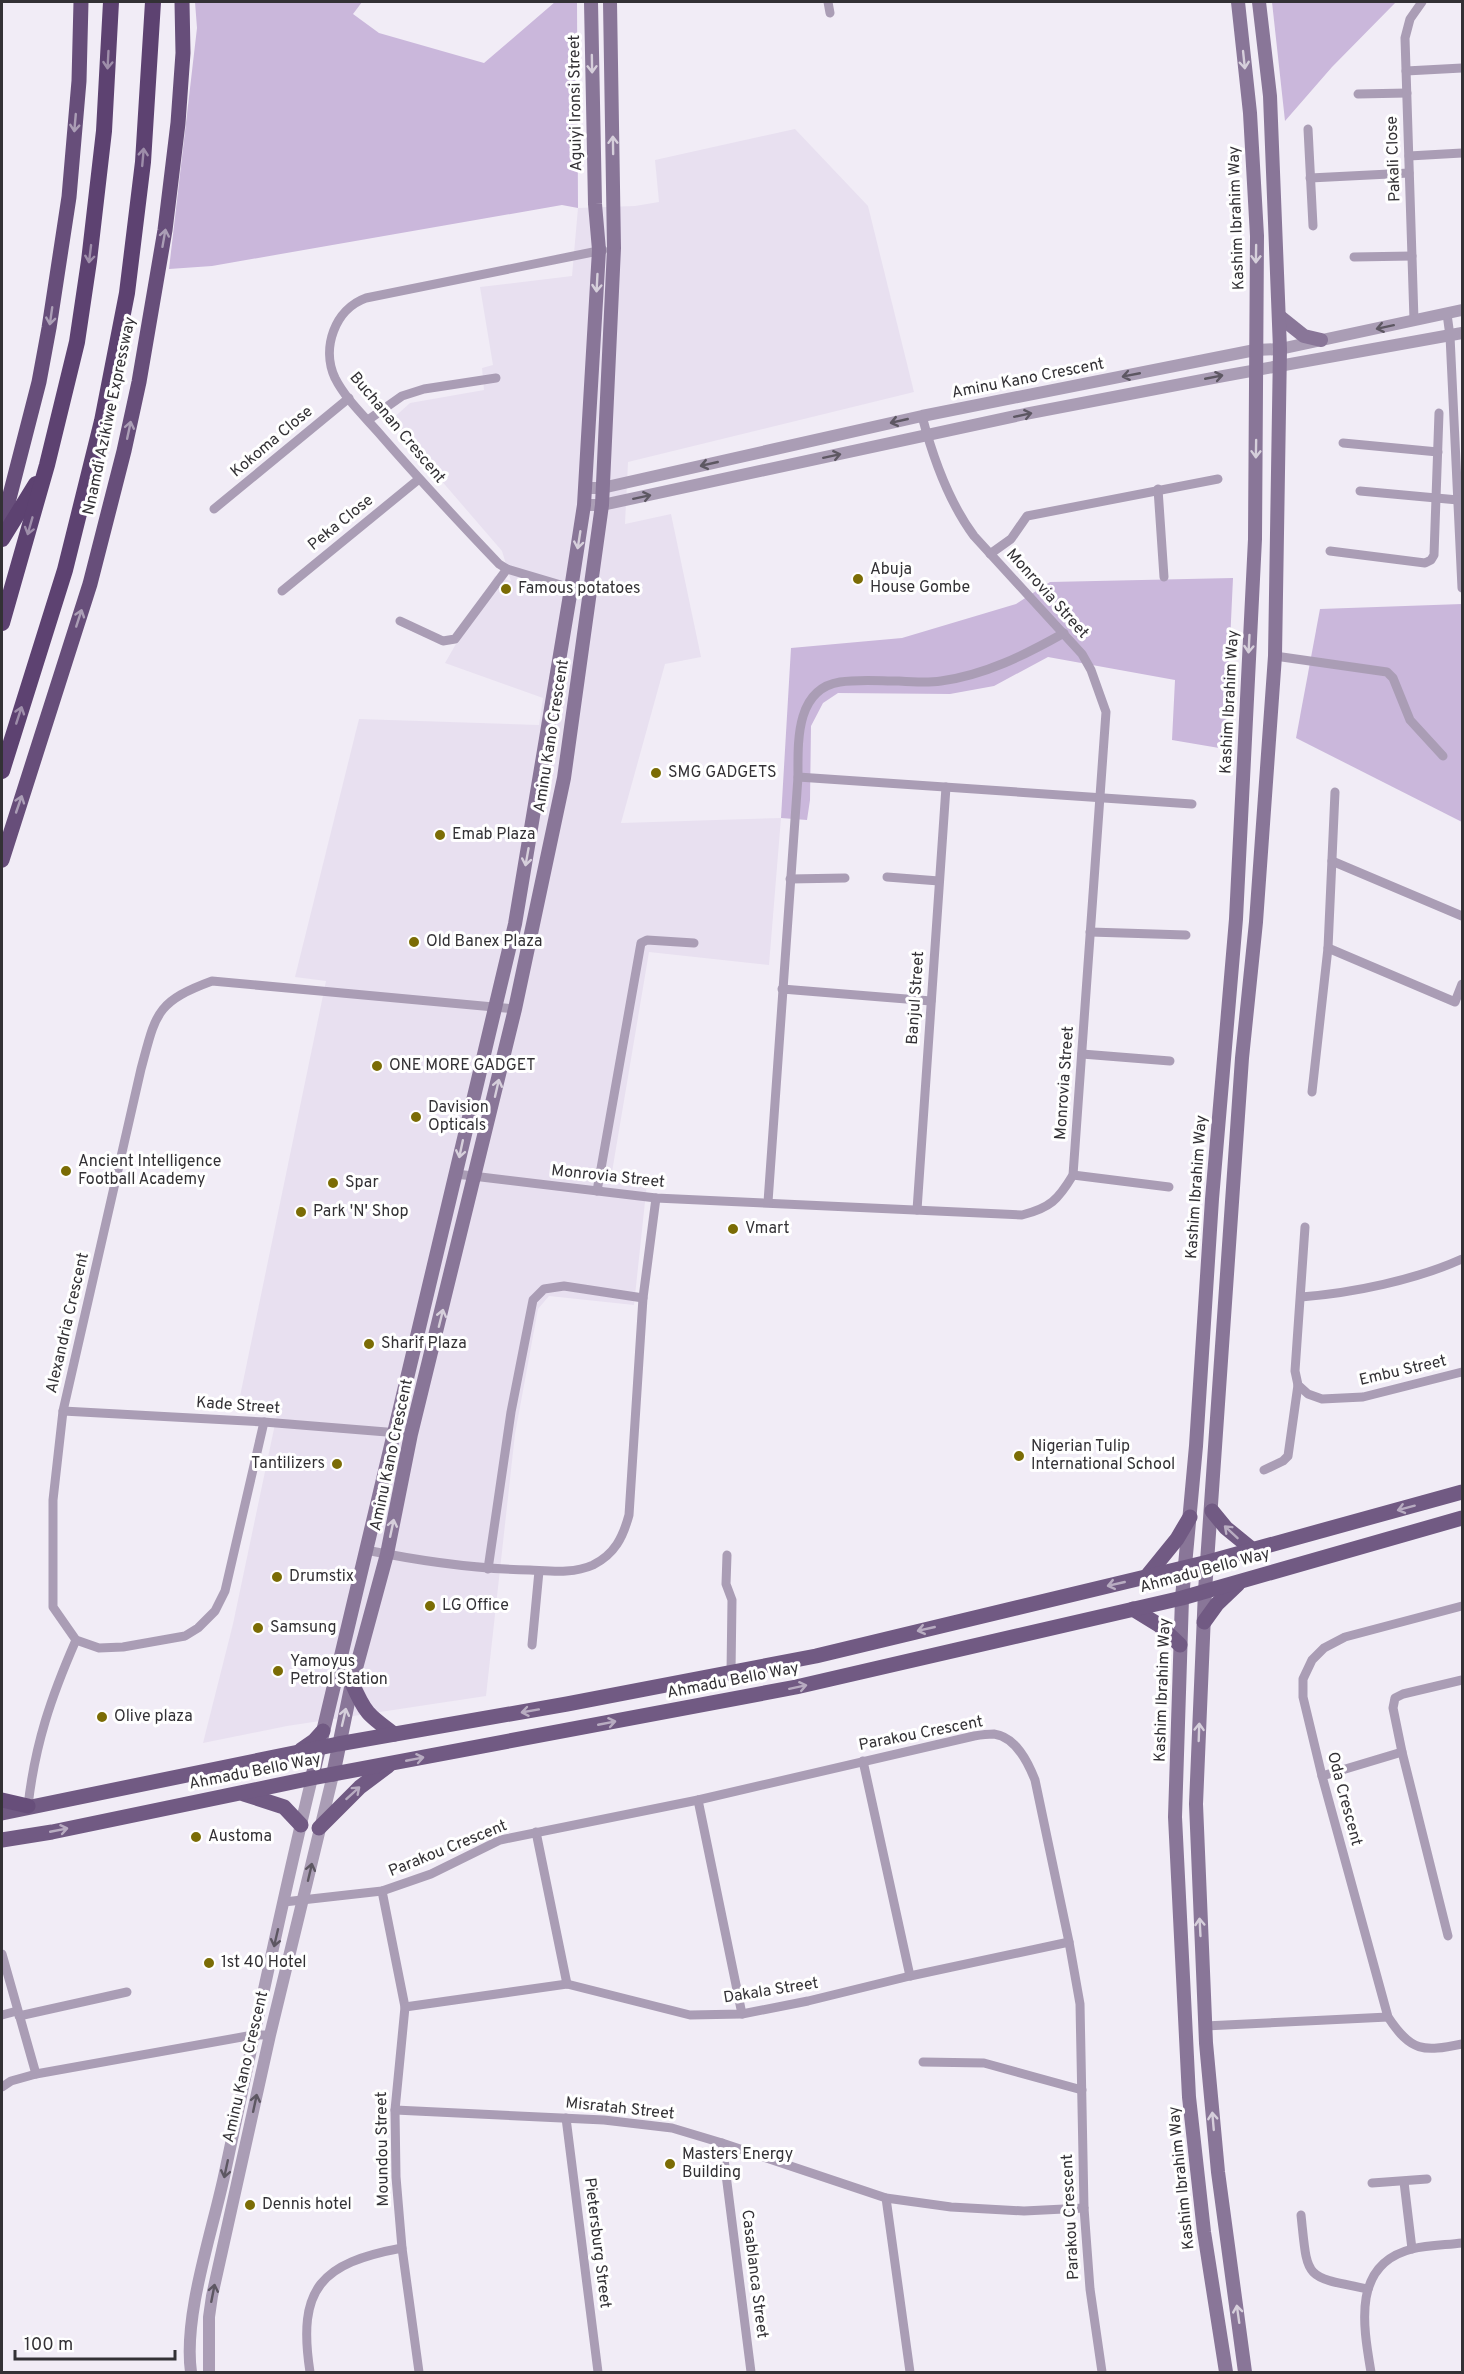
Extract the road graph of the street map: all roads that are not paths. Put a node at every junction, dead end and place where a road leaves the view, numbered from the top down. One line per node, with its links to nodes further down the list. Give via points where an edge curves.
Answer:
1 (81, 2): 60 (highway, one-way to 60, via 69,196 39,382)
2 (111, 2): 47 (highway, one-way to 47, via 104,130 89,261 76,342)
3 (153, 2): 75 (highway, Nnamdi Azikiwe Expressway, one-way to 3, via 65,570 102,421 125,304 143,162)
4 (182, 2): 81 (highway, Nnamdi Azikiwe Expressway, one-way to 4, via 90,584 124,452 165,230 179,112)
5 (828, 2): 11 (street)
6 (1238, 2): 34 (main road, Kashim Ibrahim Way, one-way to 34, via 1255,200)
7 (1259, 2): 29 (main road, via 1270,96)
8 (1422, 2): 13 (street, Pakali Close, via 1410,19 1405,38)
9 (591, 4): 21 (main road, Aguiyi Ironsi Street, one-way to 21)
10 (610, 5): 23 (main road, Aminu Kano Crescent, one-way to 10)
11 (830, 13)
12 (1462, 68): 13 (street)
13 (1406, 71): 14 (street, Pakali Close)
14 (1407, 93): 15 (street); 18 (street, Pakali Close)
15 (1358, 94)
16 (1308, 129): 20 (street)
17 (1462, 153): 18 (street)
18 (1409, 156): 19 (street, Pakali Close)
19 (1409, 173): 20 (street); 25 (street, Pakali Close)
20 (1310, 178): 22 (street)
21 (595, 204): 24 (main road, Aminu Kano Crescent)
22 (1313, 226)
23 (614, 248): 24 (street, Buchanan Crescent); 52 (main road, Aminu Kano Crescent)
24 (599, 250): 40 (street, Buchanan Crescent, via 355,302 340,318 329,346 335,378); 51 (main road, Aminu Kano Crescent, one-way to 51)
25 (1412, 256): 26 (street); 30 (street, Pakali Close)
26 (1354, 257)
27 (1462, 310): 28 (street, Aminu Kano Crescent)
28 (1447, 314): 30 (street, Aminu Kano Crescent); 31 (street)
29 (1279, 316): 32 (main road, via 1304,336); 33 (main road)
30 (1414, 320): 32 (street, Aminu Kano Crescent, one-way to 32)
31 (1456, 335): 35 (street, Aminu Kano Crescent); 48 (street)
32 (1321, 340): 33 (street, Aminu Kano Crescent)
33 (1280, 349): 34 (street, Aminu Kano Crescent); 36 (main road)
34 (1255, 350): 37 (main road, Kashim Ibrahim Way); 42 (street, Aminu Kano Crescent, one-way to 42)
35 (1296, 363): 36 (street, Aminu Kano Crescent); 39 (street)
36 (1279, 366): 37 (street, Aminu Kano Crescent); 39 (main road)
37 (1256, 370): 44 (street, Aminu Kano Crescent, one-way to 37); 121 (main road, Kashim Ibrahim Way, one-way to 121, via 1255,539 1236,919)
38 (496, 378): 43 (street, via 402,396)
39 (1279, 385): 73 (main road)
40 (349, 398): 43 (street, Buchanan Crescent); 59 (street, Kokoma Close)
41 (1439, 413): 46 (street)
42 (922, 416): 44 (street, Monrovia Street); 52 (street, Aminu Kano Crescent, one-way to 52)
43 (368, 420): 49 (street, Buchanan Crescent)
44 (927, 435): 58 (street, Aminu Kano Crescent, one-way to 44); 63 (street, Monrovia Street, via 954,506)
45 (1343, 443): 46 (street)
46 (1438, 452): 55 (street)
47 (47, 465): 61 (highway); 71 (highway, one-way to 71)
48 (1459, 477): 56 (street)
49 (418, 479): 64 (street, Buchanan Crescent); 68 (street, Peka Close)
50 (1218, 479): 53 (street)
51 (585, 488): 52 (street, Aminu Kano Crescent); 57 (main road, Aminu Kano Crescent)
52 (602, 488): 58 (main road, Aminu Kano Crescent)
53 (1158, 489): 63 (street, via 1027,516 1011,538); 65 (street)
54 (1360, 491): 55 (street)
55 (1436, 498): 56 (street); 62 (street, via 1434,555 1425,563)
56 (1458, 500): 67 (street)
57 (584, 505): 58 (street, Aminu Kano Crescent); 66 (main road, Aminu Kano Crescent, one-way to 66)
58 (602, 506): 69 (main road, Aminu Kano Crescent)
59 (214, 509)
60 (2, 525)
61 (2, 539)
62 (1330, 551)
63 (990, 554): 72 (street, Monrovia Street)
64 (507, 569): 66 (street, Buchanan Crescent); 70 (street, via 454,639 443,641)
65 (1164, 578)
66 (572, 588): 69 (street, Buchanan Crescent); 95 (main road, Aminu Kano Crescent, one-way to 95, via 517,914)
67 (1462, 588)
68 (282, 591)
69 (591, 594): 96 (main road, Aminu Kano Crescent, via 564,778)
70 (400, 621)
71 (2, 623)
72 (1064, 633): 76 (street, via 968,677 937,682 838,682 822,689 807,703 802,717); 79 (street, Monrovia Street, via 1091,670 1106,712)
73 (1275, 656): 74 (street, via 1387,672 1410,720); 120 (main road, via 1242,1058)
74 (1443, 756)
75 (2, 771)
76 (798, 777): 77 (street); 85 (street)
77 (946, 787): 79 (street); 86 (street, Banjul Street)
78 (1335, 792): 82 (street)
79 (1100, 798): 80 (street); 88 (street, Monrovia Street)
80 (1192, 804)
81 (2, 860)
82 (1332, 861): 87 (street); 91 (street)
83 (887, 877): 86 (street)
84 (845, 878): 85 (street)
85 (790, 879): 93 (street)
86 (939, 881): 94 (street, Banjul Street)
87 (1462, 916)
88 (1090, 932): 89 (street); 97 (street, Monrovia Street)
89 (1186, 935)
90 (694, 943): 104 (street, via 641,943)
91 (1328, 948): 92 (street, via 1455,1002); 99 (street)
92 (1462, 984)
93 (782, 989): 94 (street); 106 (street)
94 (931, 1001): 107 (street, Banjul Street)
95 (495, 1007): 96 (street, Alexandria Crescent); 100 (main road, Aminu Kano Crescent, one-way to 100); 114 (street, Alexandria Crescent, via 212,981 171,1000 153,1025 141,1069)
96 (515, 1009): 102 (main road, Aminu Kano Crescent, one-way to 96)
97 (1082, 1054): 98 (street); 101 (street, Monrovia Street)
98 (1170, 1061)
99 (1311, 1092)
100 (456, 1173): 102 (street, Monrovia Street); 116 (main road, Aminu Kano Crescent)
101 (1073, 1175): 103 (street); 107 (street, Monrovia Street, via 1061,1195 1043,1210 1022,1215)
102 (475, 1177): 104 (street, Monrovia Street); 117 (main road, Aminu Kano Crescent, one-way to 102)
103 (1169, 1187)
104 (597, 1191): 105 (street, Monrovia Street)
105 (656, 1198): 106 (street, Monrovia Street); 111 (street)
106 (768, 1202): 107 (street, Monrovia Street)
107 (916, 1210)
108 (1305, 1227): 110 (street)
109 (1462, 1259): 110 (street, via 1443,1268 1381,1283)
110 (1301, 1297): 113 (street, via 1295,1371)
111 (643, 1298): 129 (street, via 564,1286 544,1288 533,1300 511,1412); 130 (street, via 629,1515 623,1538 610,1554 593,1565 572,1572)
112 (1462, 1372): 113 (street, Embu Street, via 1363,1397 1322,1399)
113 (1298, 1385): 118 (street, via 1288,1456)
114 (63, 1411): 115 (street, Kade Street); 138 (street, Alexandria Crescent, via 53,1500 53,1607)
115 (264, 1422): 116 (street, Kade Street); 138 (street, via 225,1591 215,1611 184,1636 99,1648)
116 (395, 1433): 117 (street, Kade Street); 123 (main road, Aminu Kano Crescent)
117 (411, 1434): 125 (main road, Aminu Kano Crescent, one-way to 117)
118 (1264, 1470)
119 (1462, 1492): 124 (main road, Ahmadu Bello Way, one-way to 124)
120 (1212, 1511): 124 (main road, one-way to 120); 127 (main road)
121 (1190, 1517): 128 (main road, Kashim Ibrahim Way); 131 (main road)
122 (1462, 1518): 132 (main road, Ahmadu Bello Way)
123 (366, 1550): 125 (street); 144 (main road, Aminu Kano Crescent)
124 (1253, 1550): 127 (main road, Ahmadu Bello Way)
125 (387, 1554): 129 (street); 143 (main road, Aminu Kano Crescent)
126 (728, 1555): 141 (street)
127 (1208, 1562): 128 (main road, Ahmadu Bello Way); 133 (main road)
128 (1185, 1567): 131 (main road, Ahmadu Bello Way); 134 (main road, Kashim Ibrahim Way)
129 (488, 1569): 130 (street)
130 (539, 1571): 139 (street)
131 (1148, 1576): 141 (main road, Ahmadu Bello Way, one-way to 141, via 816,1656)
132 (1241, 1581): 133 (main road, Ahmadu Bello Way); 137 (main road, via 1216,1604)
133 (1206, 1591): 134 (main road, Ahmadu Bello Way); 137 (main road)
134 (1182, 1598): 136 (main road, Ahmadu Bello Way); 140 (main road, Kashim Ibrahim Way)
135 (1462, 1606): 153 (street, Oda Crescent, via 1345,1638 1324,1648 1312,1660 1303,1679 1303,1697)
136 (1133, 1609): 140 (main road, via 1159,1625); 151 (main road, Ahmadu Bello Way, one-way to 136, via 796,1688)
137 (1204, 1622): 178 (main road, one-way to 137, via 1196,1804)
138 (76, 1640): 158 (street, via 41,1733 32,1766)
139 (532, 1645)
140 (1180, 1645): 207 (main road, Kashim Ibrahim Way, via 1175,1817 1189,2085 1204,2232)
141 (731, 1672): 145 (main road, Ahmadu Bello Way, one-way to 145)
142 (1462, 1680): 149 (street, via 1395,1698 1393,1708)
143 (352, 1683): 145 (main road, via 363,1708); 146 (main road, Aminu Kano Crescent, one-way to 143)
144 (323, 1731): 147 (main road, Aminu Kano Crescent); 148 (main road)
145 (394, 1734): 146 (main road, Ahmadu Bello Way)
146 (338, 1744): 147 (main road, Ahmadu Bello Way); 152 (main road, Aminu Kano Crescent)
147 (319, 1748): 148 (main road, Ahmadu Bello Way); 154 (main road, Aminu Kano Crescent)
148 (298, 1752): 158 (main road, Ahmadu Bello Way)
149 (1402, 1752): 153 (street); 167 (street)
150 (863, 1761): 157 (street, Parakou Crescent); 168 (street, Parakou Crescent, via 974,1736 995,1734 1014,1744 1027,1760 1035,1780); 170 (street)
151 (392, 1764): 152 (main road, Ahmadu Bello Way); 161 (main road, one-way to 151, via 360,1787)
152 (333, 1775): 154 (main road, Ahmadu Bello Way); 161 (street, Aminu Kano Crescent)
153 (1322, 1776): 177 (street, Oda Crescent)
154 (312, 1778): 155 (main road, Ahmadu Bello Way); 160 (street)
155 (241, 1793): 160 (main road, via 284,1807); 163 (main road, Ahmadu Bello Way, one-way to 155)
156 (2, 1800): 158 (highway)
157 (698, 1800): 162 (street, Parakou Crescent); 175 (street)
158 (28, 1806): 159 (main road, Ahmadu Bello Way)
159 (2, 1813)
160 (301, 1825): 165 (street)
161 (320, 1828): 166 (street, Aminu Kano Crescent, one-way to 161)
162 (536, 1832): 164 (street, Parakou Crescent, via 500,1840 432,1874); 171 (street)
163 (2, 1840)
164 (382, 1891): 166 (street, Parakou Crescent); 173 (street, Moundou Street)
165 (284, 1902): 166 (street, Parakou Crescent); 179 (street, one-way to 179)
166 (303, 1902): 180 (street, Aminu Kano Crescent)
167 (1448, 1936)
168 (1069, 1942): 170 (street, Dakala Street); 185 (street, Parakou Crescent, via 1080,2004)
169 (2, 1954): 174 (street)
170 (909, 1976): 175 (street, Dakala Street)
171 (567, 1984): 173 (street, Dakala Street); 175 (street, Dakala Street, via 690,2015)
172 (127, 1992): 174 (street)
173 (405, 2007): 186 (street, Moundou Street)
174 (18, 2014): 176 (street); 183 (street)
175 (742, 2014)
176 (2, 2015)
177 (1388, 2017): 178 (street); 181 (street, Oda Crescent, via 1414,2046 1430,2049)
178 (1205, 2026): 208 (main road, one-way to 178, via 1218,2172)
179 (253, 2035): 180 (street); 183 (street); 199 (street, one-way to 199, via 197,2295)
180 (270, 2035): 200 (street, Aminu Kano Crescent, one-way to 180, via 212,2296)
181 (1462, 2044)
182 (923, 2062): 185 (street, via 992,2065)
183 (36, 2074): 184 (street)
184 (2, 2087)
185 (1082, 2090): 193 (street, Parakou Crescent)
186 (394, 2110): 187 (street, Misratah Street); 196 (street, Moundou Street)
187 (566, 2118): 188 (street, Misratah Street, via 672,2128); 203 (street, Pietersburg Street)
188 (722, 2143): 192 (street, Misratah Street); 204 (street, Casablanca Street)
189 (1427, 2179): 190 (street)
190 (1404, 2182): 191 (street); 197 (street)
191 (1372, 2183)
192 (886, 2198): 193 (street, Misratah Street, via 1024,2211); 205 (street)
193 (1084, 2208): 206 (street, Parakou Crescent)
194 (1301, 2215): 198 (street, via 1306,2263 1312,2274)
195 (1462, 2243): 197 (street)
196 (402, 2248): 201 (street, via 369,2254 324,2278 314,2292 309,2310 306,2332); 202 (street, Moundou Street)
197 (1412, 2249): 198 (street, via 1390,2259 1373,2275)
198 (1368, 2289): 209 (street, via 1365,2335)
199 (191, 2373)
200 (209, 2373)
201 (310, 2373)
202 (419, 2373)
203 (598, 2373)
204 (751, 2373)
205 (910, 2373)
206 (1101, 2373)
207 (1226, 2373)
208 (1245, 2373)
209 (1371, 2373)

